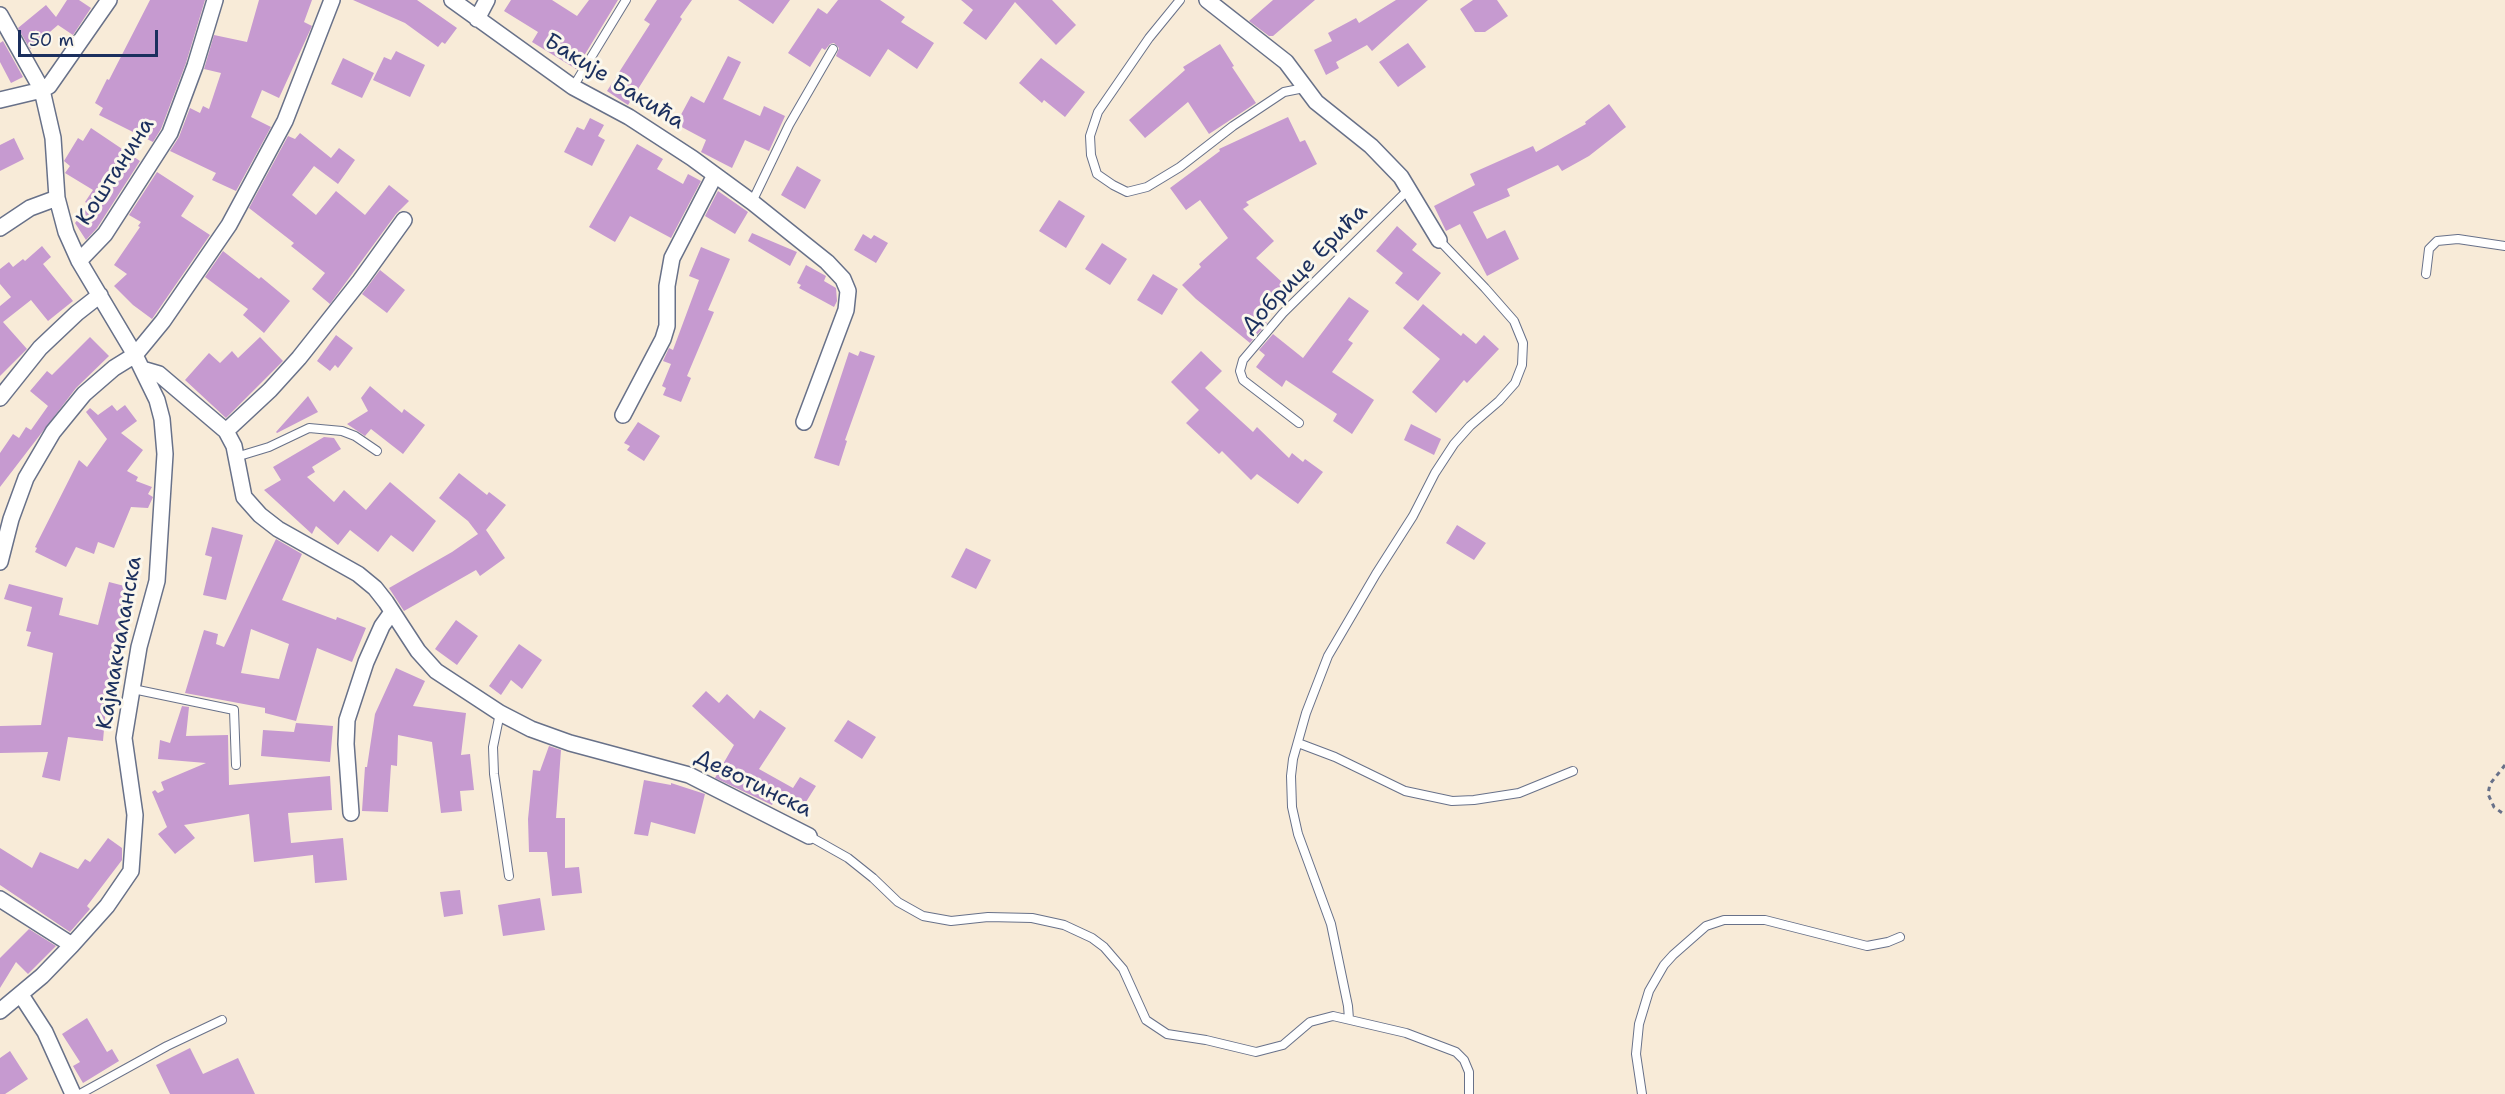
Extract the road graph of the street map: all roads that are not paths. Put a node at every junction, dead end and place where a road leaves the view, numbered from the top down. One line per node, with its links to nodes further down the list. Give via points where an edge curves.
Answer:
1 (109, 0): 14 (street, via 55,80)
2 (215, 0): 24 (street, Коштанина, via 170,133 105,234)
3 (332, 0): 27 (street, via 285,121 234,214 163,321)
4 (452, 0): 10 (street, Бакије Бакића)
5 (487, 0): 10 (street)
6 (626, 0): 12 (lane)
7 (1180, 0): 13 (lane, via 1098,112 1090,136 1090,155 1097,174 1127,192 1147,187 1284,92)
8 (1207, 0): 13 (street, via 1286,62)
9 (0, 15): 14 (street, Кајмакчаланска)
10 (477, 19): 12 (street, Бакије Бакића)
11 (832, 49): 19 (lane)
12 (573, 87): 16 (street, Бакије Бакића, via 629,117)
13 (1304, 88): 17 (street, via 1324,110 1371,146 1401,177)
14 (42, 90): 15 (street); 18 (street, Кајмакчаланска, via 53,138)
15 (0, 100)
16 (715, 175): 19 (street, Бакије Бакића); 30 (street, via 672,258 663,339)
17 (1408, 190): 22 (street); 32 (lane, Добрице Ерића, via 1282,313 1244,360 1240,371 1243,380)
18 (57, 198): 21 (street, via 30,208); 24 (street, Кајмакчаланска)
19 (752, 202): 31 (street, Бакије Бакића, via 827,262 848,291 846,310)
20 (404, 220): 33 (street, via 299,358)
21 (0, 228)
22 (1439, 240): 40 (lane, via 1514,321 1524,355 1520,375 1454,444 1435,473 1328,656)
23 (2505, 246): 25 (lane, via 2437,240 2429,249)
24 (79, 261): 26 (street, Кајмакчаланска)
25 (2426, 274)
26 (100, 295): 27 (street, Кајмакчаланска); 29 (street, via 40,348)
27 (135, 355): 28 (street, Кајмакчаланска); 36 (street, via 84,394 52,432 26,478)
28 (142, 369): 33 (street, Девотинска, via 159,374); 38 (street, Кајмакчаланска, via 157,400 165,454 157,580 139,647)
29 (0, 398)
30 (623, 415)
31 (804, 422)
32 (1299, 423)
33 (226, 431): 35 (street, Девотинска)
34 (377, 451): 35 (lane, via 342,431 309,428)
35 (236, 457): 37 (street, Девотинска, via 244,497 260,515 358,574 375,588)
36 (0, 562)
37 (392, 612): 39 (street, Девотинска, via 436,671); 43 (street, via 366,662 347,720)
38 (133, 689): 41 (lane, via 234,711); 48 (street, Кајмакчаланска, via 124,738 135,815 131,871 107,906)
39 (500, 713): 44 (street, Девотинска, via 570,743 689,775); 45 (lane, via 493,747 494,774)
40 (1298, 742): 42 (lane, via 1405,791 1452,801 1519,793); 51 (lane, via 1291,776 1292,807 1330,924)
41 (236, 765)
42 (1573, 771)
43 (351, 813)
44 (809, 836): 51 (lane, Девотинска, via 848,858 909,910 936,920 1032,918 1064,925 1092,938 1123,969 1146,1020 1167,1034 1256,1052 1283,1044 1321,1018)
45 (509, 876)
46 (0, 899): 48 (street)
47 (1900, 937): 56 (lane, via 1867,946 1765,920 1724,920 1706,926 1673,954 1649,991 1635,1054)
48 (72, 945): 49 (street, Кајмакчаланска)
49 (21, 995): 50 (street, Кајмакчаланска); 53 (street, via 45,1032)
50 (0, 1011)
51 (1349, 1019): 55 (lane, Девотинска, via 1406,1033 1456,1052 1469,1072)
52 (222, 1020): 54 (lane)
53 (73, 1094)
54 (80, 1094)
55 (1469, 1094)
56 (1642, 1094)

